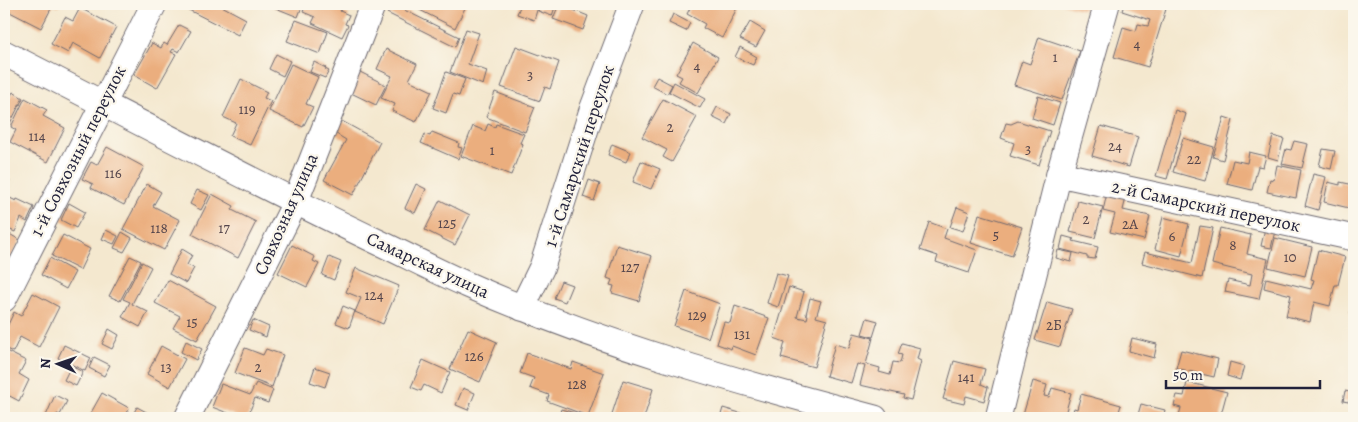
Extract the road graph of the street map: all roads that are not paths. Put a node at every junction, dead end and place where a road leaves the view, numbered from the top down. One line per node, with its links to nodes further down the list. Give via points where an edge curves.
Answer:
1 (154, 4): 6 (street, 1-й Совхозный переулок)
2 (373, 4): 8 (street, Совхозная улица)
3 (632, 4): 11 (street, 1-й Самарский переулок, via 592,110 542,268)
4 (1107, 4): 7 (street)
5 (4, 53): 6 (street, Самарская улица)
6 (102, 103): 8 (street, Самарская улица); 10 (street, 1-й Совхозный переулок)
7 (1059, 174): 9 (street, 2-й Самарский переулок); 14 (street)
8 (295, 202): 11 (street, Самарская улица); 12 (street, Совхозная улица)
9 (1354, 238)
10 (4, 299)
11 (522, 308): 13 (street, Самарская улица, via 701,370)
12 (187, 418)
13 (875, 418)
14 (998, 418)

